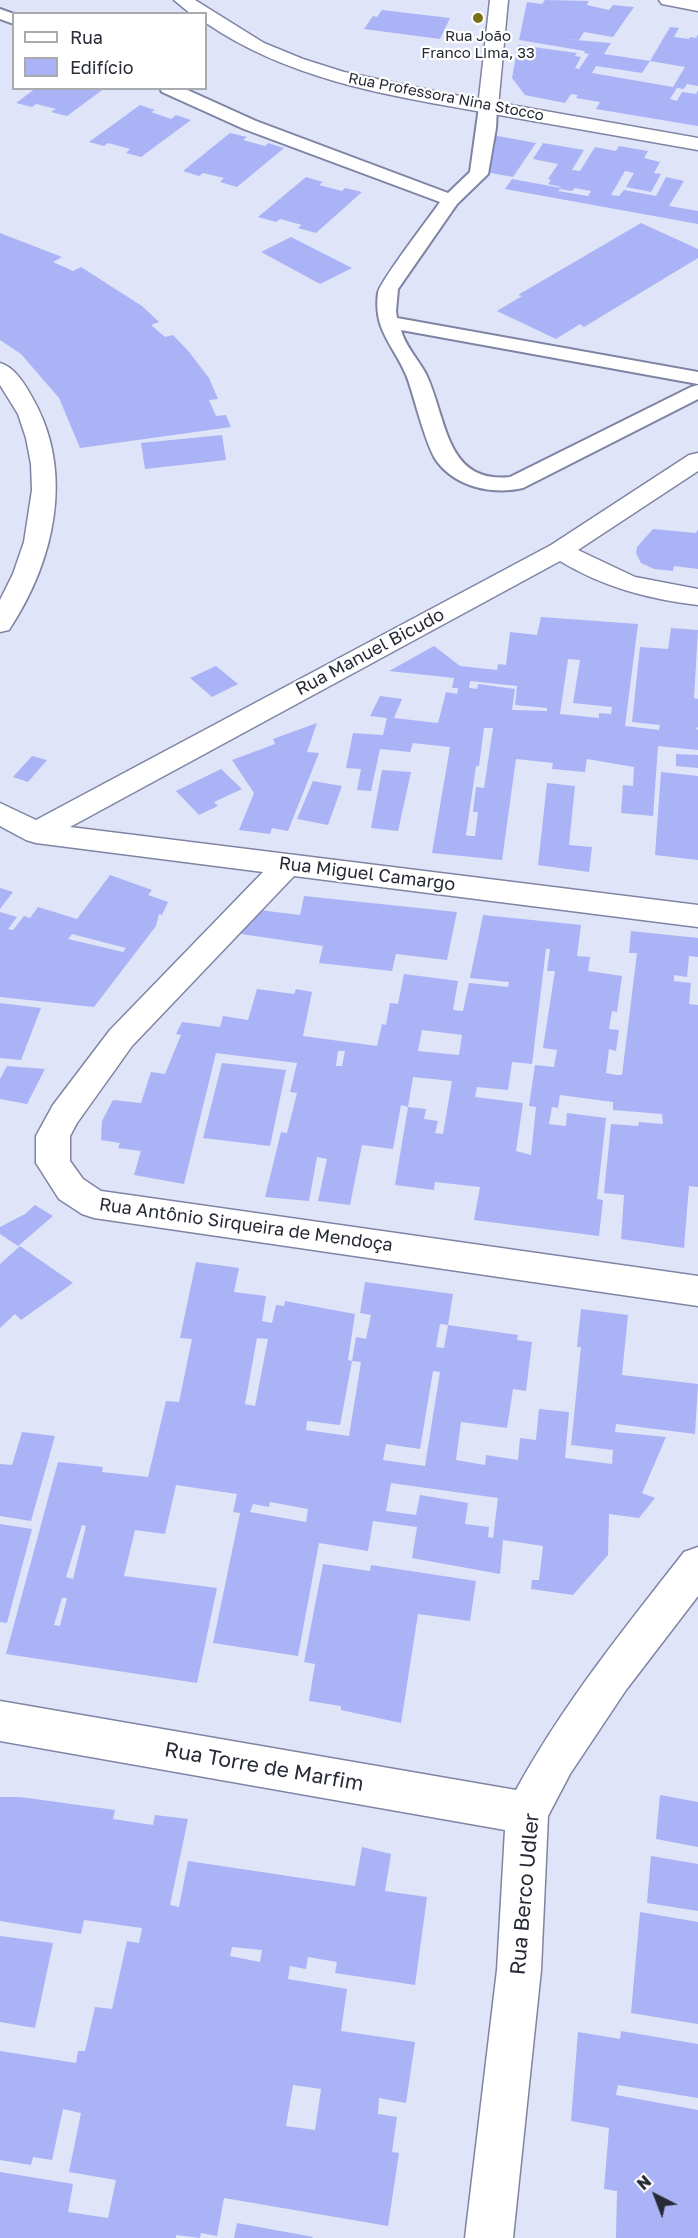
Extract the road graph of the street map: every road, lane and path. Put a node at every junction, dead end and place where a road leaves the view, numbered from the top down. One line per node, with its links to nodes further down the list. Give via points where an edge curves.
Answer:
1 (183, 0): 5 (street, Rua Professora Nina Stocco)
2 (499, 0): 8 (street)
3 (668, 0): 4 (street)
4 (698, 5)
5 (202, 12)
6 (207, 15): 8 (street, Rua Professora Nina Stocco, via 262,49 299,64 377,86)
7 (172, 90): 10 (lane, via 250,125)
8 (488, 107): 9 (street, Rua Professora Nina Stocco); 10 (lane, via 479,174)
9 (698, 144)
10 (451, 200): 11 (lane, via 388,289)
11 (389, 322): 13 (lane); 14 (lane, via 416,375 445,457 459,471 481,482 514,483)
12 (0, 370): 18 (street, via 32,413 44,461 44,514 28,568)
13 (698, 378)
14 (698, 392)
15 (698, 460): 16 (street, Rua Manuel Bicudo)
16 (560, 550): 17 (street, via 621,583); 20 (street, Rua Manuel Bicudo)
17 (698, 597)
18 (0, 624)
19 (0, 813): 20 (street)
20 (36, 833): 21 (street, Rua Miguel Camargo)
21 (288, 864): 22 (street, Rua Miguel Camargo); 23 (street, Rua Antônio Sirqueira de Mendoça, via 121,1038 65,1114 53,1136 53,1163 71,1189 94,1204)
22 (698, 916)
23 (698, 1291)
24 (698, 1564): 26 (street, Rua Berco Udler, via 612,1676 555,1760)
25 (0, 1721): 26 (street, Rua Torre de Marfim)
26 (527, 1813): 27 (street, Rua Berco Udler, via 519,1970)
27 (489, 2238)

